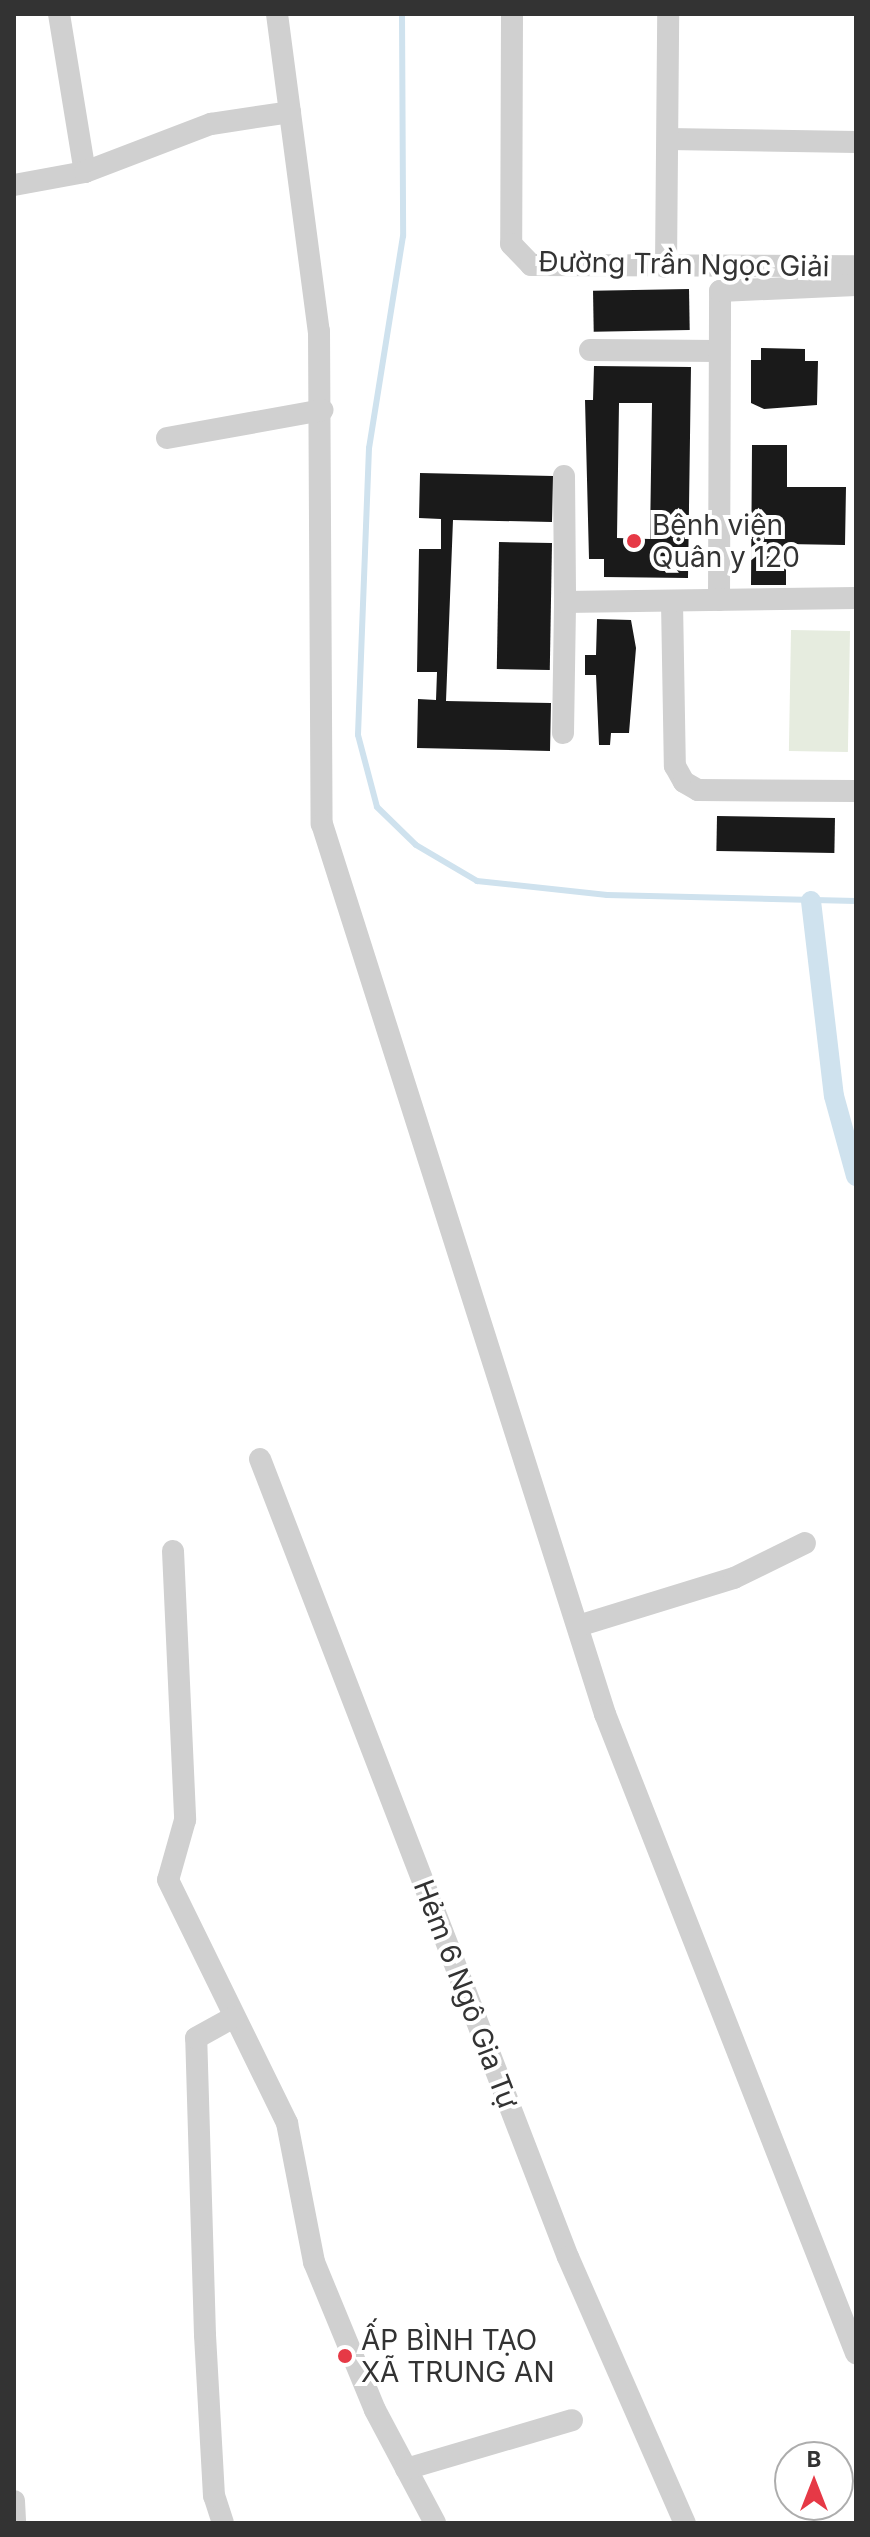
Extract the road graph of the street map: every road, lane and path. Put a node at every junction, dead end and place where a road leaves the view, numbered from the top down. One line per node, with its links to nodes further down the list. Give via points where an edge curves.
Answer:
1 (59, 14): 8 (street)
2 (277, 14): 5 (street)
3 (512, 14): 11 (street, Đường Trần Ngọc Giải, via 509,206 518,256 531,265)
4 (668, 14): 6 (street)
5 (290, 112): 8 (street, via 211,124); 15 (street)
6 (668, 139): 7 (street); 11 (street)
7 (856, 142)
8 (85, 172): 9 (street)
9 (14, 185)
10 (856, 266): 11 (street, Đường Trần Ngọc Giải)
11 (666, 267)
12 (856, 285): 14 (street, via 726,287 717,303)
13 (590, 350): 14 (street)
14 (718, 351): 19 (street)
15 (322, 410): 16 (street); 28 (street, via 319,808)
16 (167, 438)
17 (564, 476): 20 (street)
18 (856, 598): 19 (street)
19 (719, 600): 21 (street)
20 (565, 602): 21 (street); 22 (street)
21 (672, 602): 23 (street, via 675,766 684,782 698,790)
22 (563, 733)
23 (856, 791)
24 (260, 1459): 37 (street, Hẻm 6 Ngô Gia Tự, via 568,2257)
25 (805, 1543): 28 (street, via 734,1578)
26 (173, 1551): 29 (street, via 185,1820 168,1880)
27 (699, 1579): 28 (street, via 610,1605)
28 (587, 1623): 30 (street, via 621,1759)
29 (234, 2017): 32 (street, via 287,2123 311,2254); 35 (street, via 196,2038 205,2335 214,2496)
30 (856, 2353)
31 (572, 2420): 32 (street)
32 (406, 2469): 36 (street)
33 (14, 2501): 34 (street)
34 (15, 2523)
35 (223, 2523)
36 (435, 2523)
37 (685, 2523)

